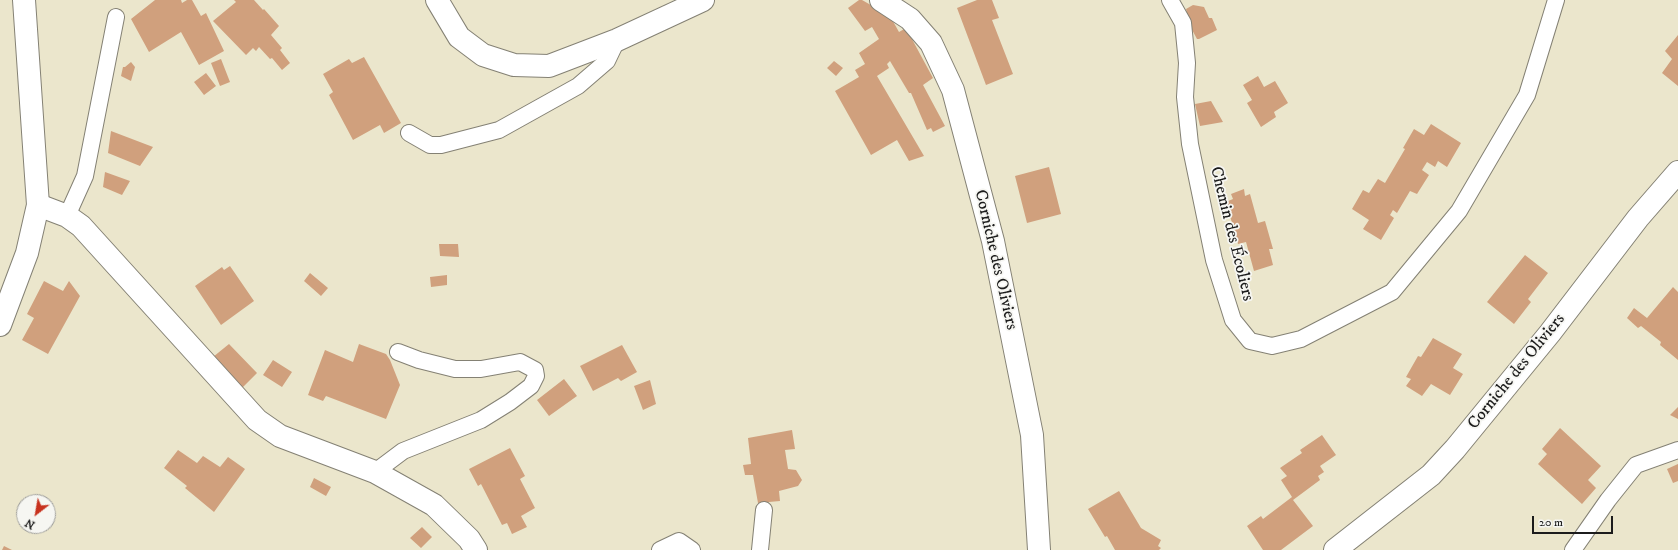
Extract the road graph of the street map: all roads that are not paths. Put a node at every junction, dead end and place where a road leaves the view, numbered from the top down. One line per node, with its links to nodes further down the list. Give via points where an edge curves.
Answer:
1 (24, 0): 11 (street)
2 (436, 0): 8 (street, via 459,36 484,55 514,66 549,66)
3 (703, 0): 8 (street)
4 (881, 0): 22 (street, Corniche des Oliviers, via 910,19 931,43 953,90 993,241 1032,435)
5 (1170, 0): 6 (lane, Chemin des Écoliers, via 1183,23 1187,63 1184,97 1190,144 1214,260 1233,320 1250,341 1272,346 1300,339 1392,292 1454,216 1527,95)
6 (1556, 0)
7 (116, 16): 12 (lane, via 85,176)
8 (617, 40): 9 (lane, via 607,61 578,86 499,130 441,145 430,145)
9 (409, 133)
10 (1678, 172): 23 (street, Corniche des Oliviers, via 1638,218 1550,333 1431,475)
11 (38, 205): 12 (street); 13 (street, via 27,253)
12 (66, 216): 16 (street, via 82,226 257,420 280,436)
13 (0, 325)
14 (398, 352): 16 (lane, via 455,369 481,369 520,362 535,370 536,376 531,386 481,420 403,451)
15 (1678, 450): 24 (lane, via 1636,465)
16 (375, 472): 18 (street, via 434,505 469,539)
17 (764, 510): 21 (lane)
18 (476, 550)
19 (660, 550): 20 (lane, via 679,541)
20 (692, 550)
21 (760, 550)
22 (1039, 550)
23 (1335, 550)
24 (1573, 550)

